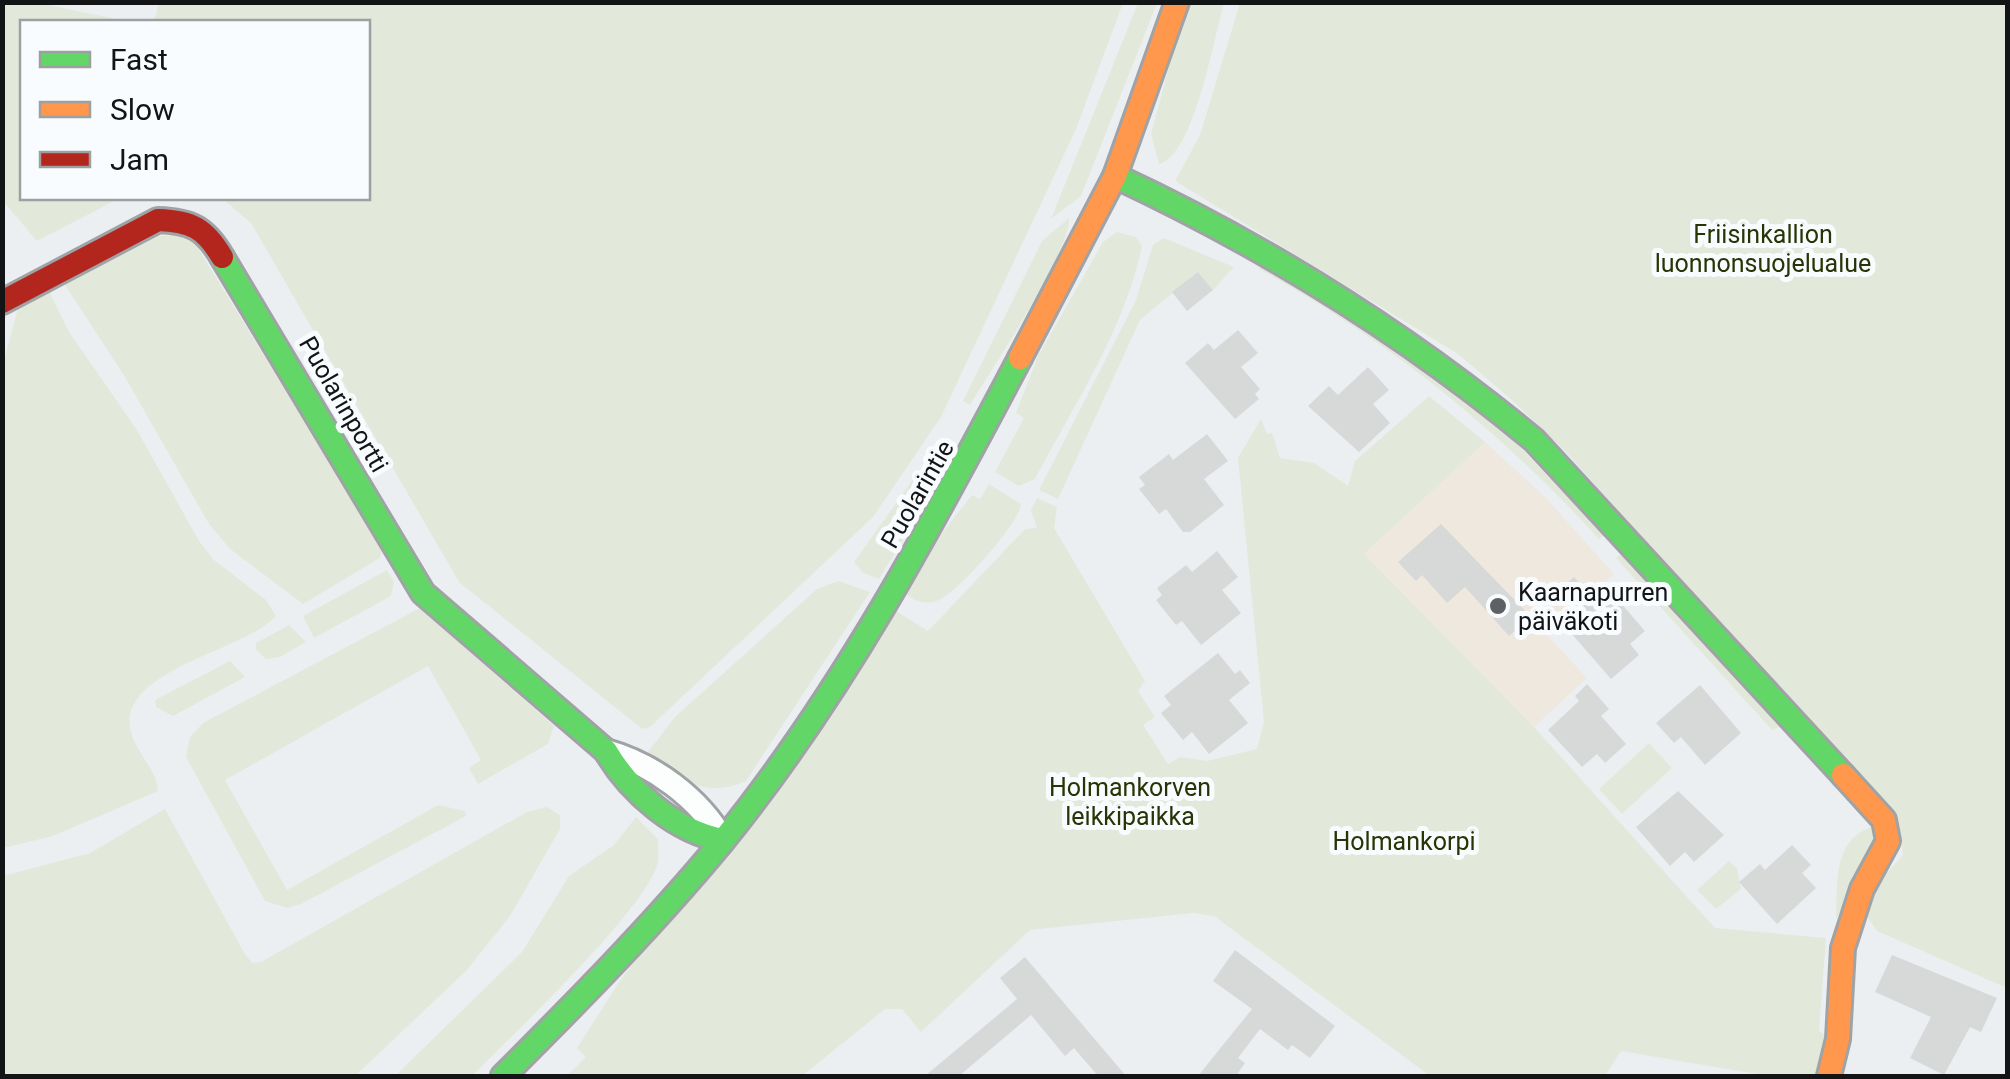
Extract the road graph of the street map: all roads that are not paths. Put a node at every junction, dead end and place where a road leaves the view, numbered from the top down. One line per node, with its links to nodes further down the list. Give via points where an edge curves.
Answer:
1 (1177, 2): 2 (street, Puolarintie)
2 (1115, 176): 4 (street, Puolarintie, via 921,546); 8 (street, via 1256,244 1482,396 1534,440 1884,820 1888,841 1843,948)
3 (2, 302): 4 (street, Puolarinportti, via 158,220 185,221 206,232 423,593 606,750 622,777 692,835)
4 (723, 840): 5 (street, Puolarintie)
5 (618, 961): 6 (street, Puolarintie); 7 (street, Puolarintie, via 559,1049)
6 (502, 1076)
7 (531, 1076)
8 (1830, 1076)

